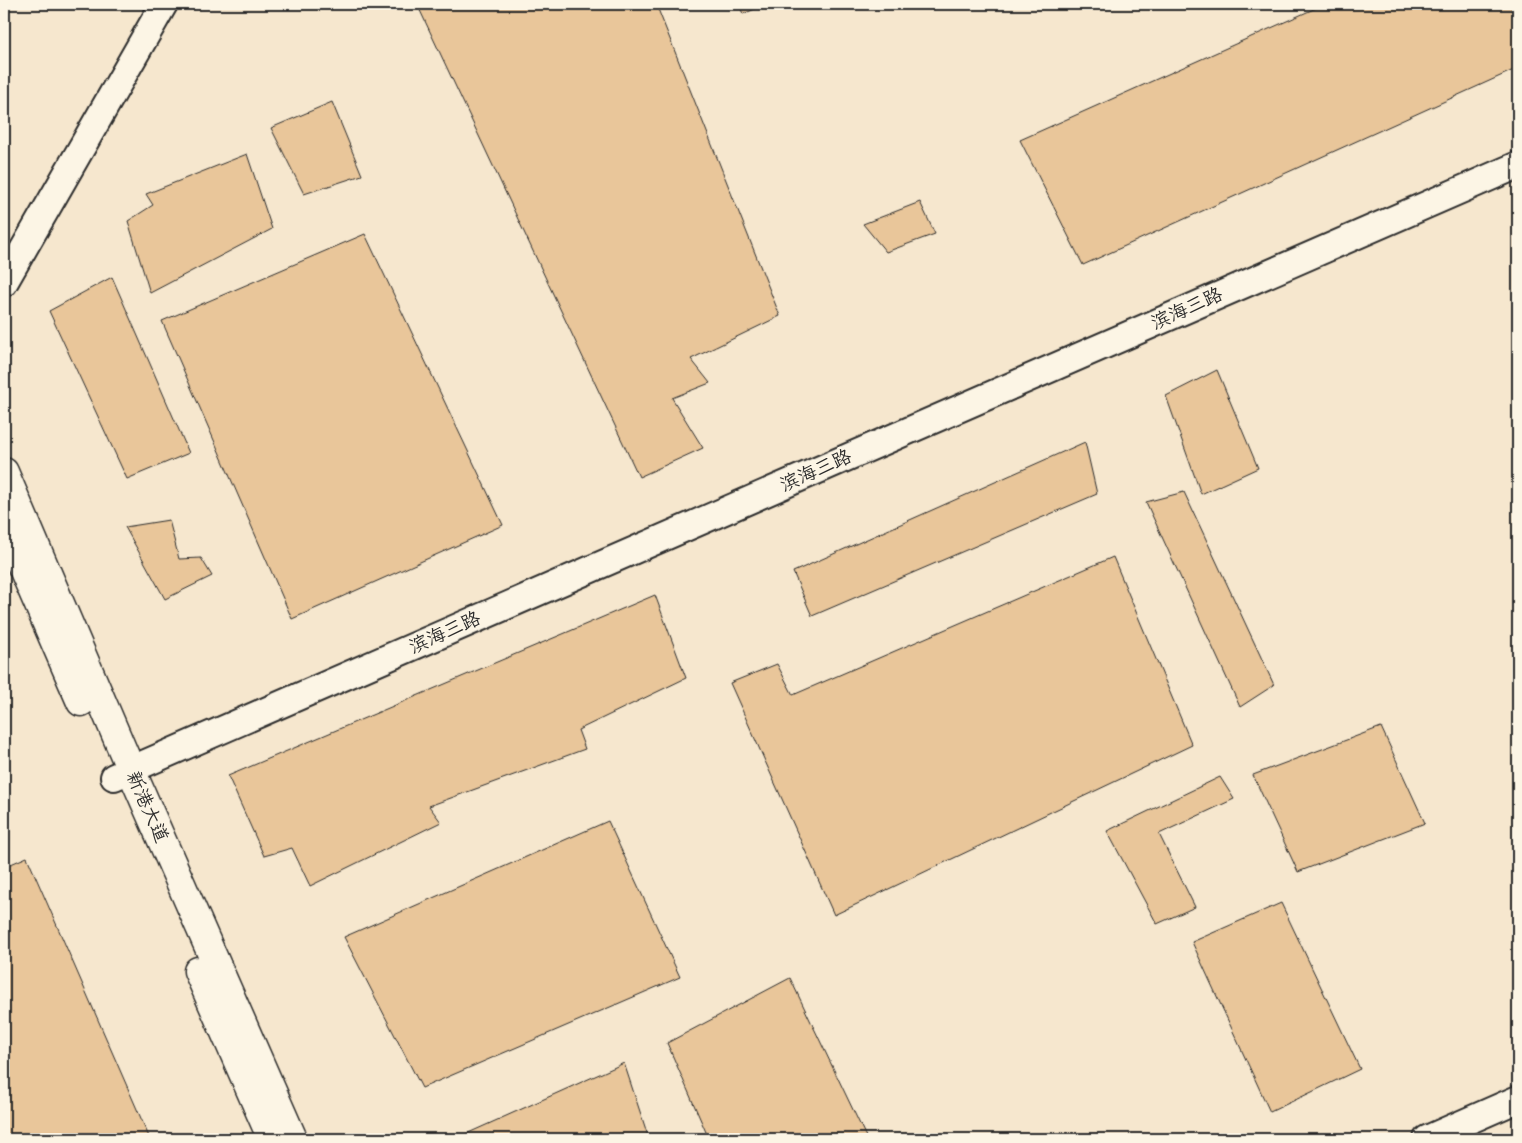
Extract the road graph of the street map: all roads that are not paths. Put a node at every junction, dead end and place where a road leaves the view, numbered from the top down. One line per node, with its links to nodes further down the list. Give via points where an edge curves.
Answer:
1 (164, 4): 3 (street)
2 (1518, 165): 6 (street, 滨海三路)
3 (4, 283)
4 (4, 472): 6 (main road, 新港大道)
5 (4, 525): 6 (main road, 新港大道)
6 (122, 774): 8 (main road, 新港大道); 9 (main road, 新港大道)
7 (1518, 1099): 10 (street)
8 (272, 1139)
9 (293, 1139)
10 (1428, 1139)

